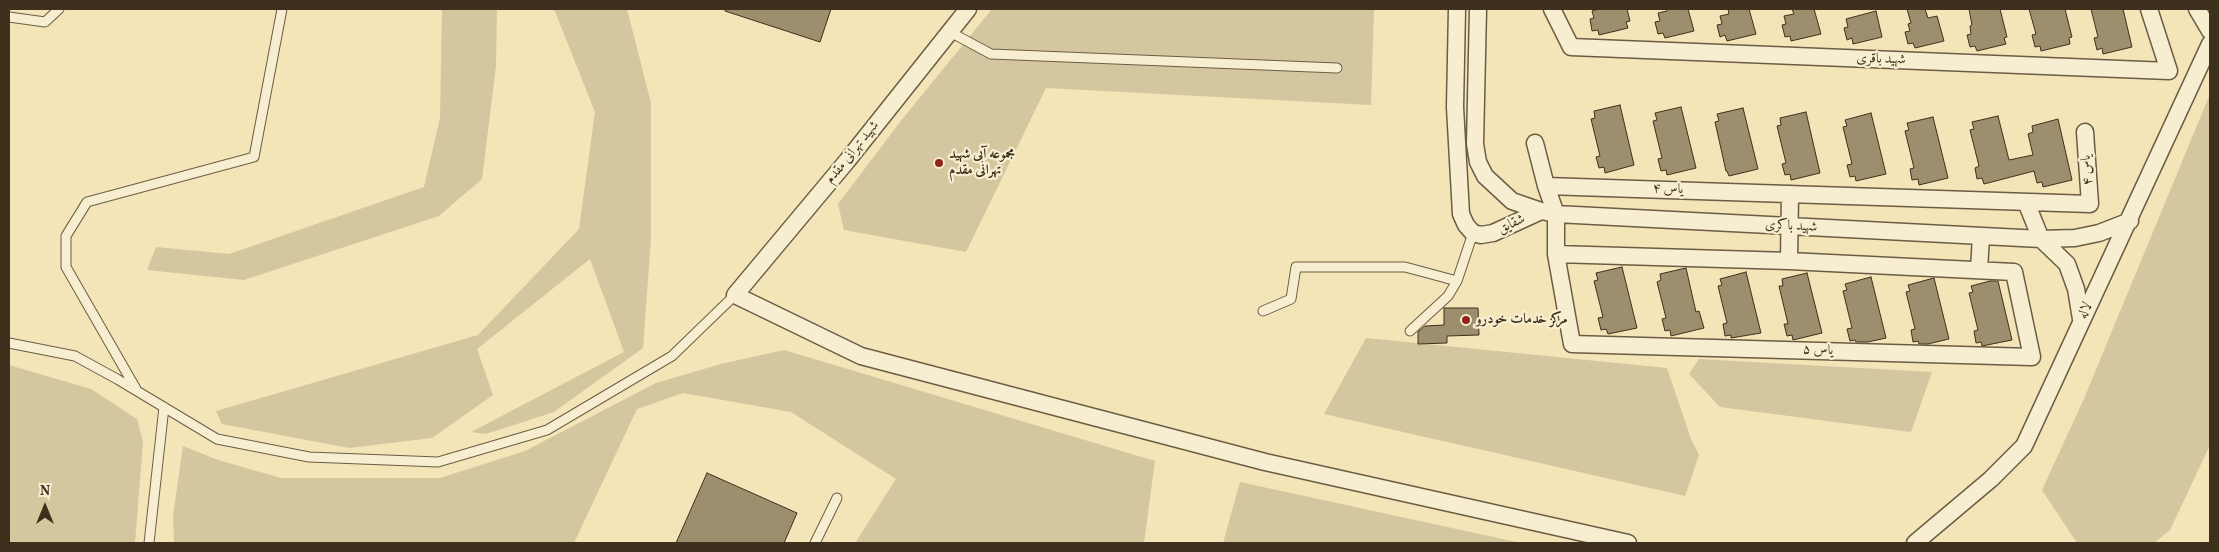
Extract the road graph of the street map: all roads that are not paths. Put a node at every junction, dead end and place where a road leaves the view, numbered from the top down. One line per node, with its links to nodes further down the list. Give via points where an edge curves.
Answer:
1 (59, 9): 9 (lane, via 45,22)
2 (282, 9): 34 (lane, via 254,157 87,202 66,236 66,267)
3 (968, 9): 11 (street, شهید تهرانی مقدم)
4 (1457, 9): 22 (street, via 1455,107 1462,214)
5 (1478, 9): 19 (street, شقایق, via 1475,144 1478,162 1485,176 1512,201)
6 (1552, 9): 7 (street, شهید باقری, via 1571,47 2169,72)
7 (2149, 9)
8 (2197, 9): 10 (street)
9 (9, 17)
10 (2210, 31)
11 (950, 32): 13 (lane, via 990,54); 29 (street, شهید تهرانی مقدم)
12 (2210, 44): 20 (street, لاله)
13 (1337, 68)
14 (2085, 132): 18 (street, یاس ۴, via 2090,204)
15 (1535, 143): 16 (street)
16 (1546, 186): 17 (street, یاس ۴); 19 (street)
17 (1790, 194): 18 (street, یاس ۴); 21 (street)
18 (2026, 202): 24 (street)
19 (1548, 212): 21 (street, شهید باکری); 22 (street, شقایق, via 1492,233); 25 (street, یاس ۵)
20 (2130, 221): 24 (street, شهید باکری, via 2075,238); 31 (street, لاله)
21 (1790, 227): 23 (street, شهید باکری); 26 (street)
22 (1473, 233): 28 (lane)
23 (1980, 236): 24 (street, شهید باکری); 27 (street)
24 (2041, 239): 31 (street, via 2067,264)
25 (1556, 254): 26 (street, یاس ۵); 27 (street, یاس ۵, via 1572,344 2032,357 2014,272)
26 (1789, 261): 27 (street, یاس ۵)
27 (1979, 270)
28 (1457, 281): 30 (lane, via 1405,268 1296,267 1291,299); 32 (lane, via 1448,296)
29 (735, 295): 35 (lane, via 672,356 547,430 438,462 309,458 217,439); 39 (street, via 861,356 1264,462)
30 (1263, 311)
31 (2082, 320): 40 (street, لاله, via 2024,446 1991,480)
32 (1410, 331)
33 (9, 343): 34 (lane, via 75,356)
34 (136, 390): 35 (lane)
35 (164, 407): 37 (lane)
36 (837, 498): 38 (lane)
37 (149, 543)
38 (815, 543)
39 (1628, 543)
40 (1915, 543)

